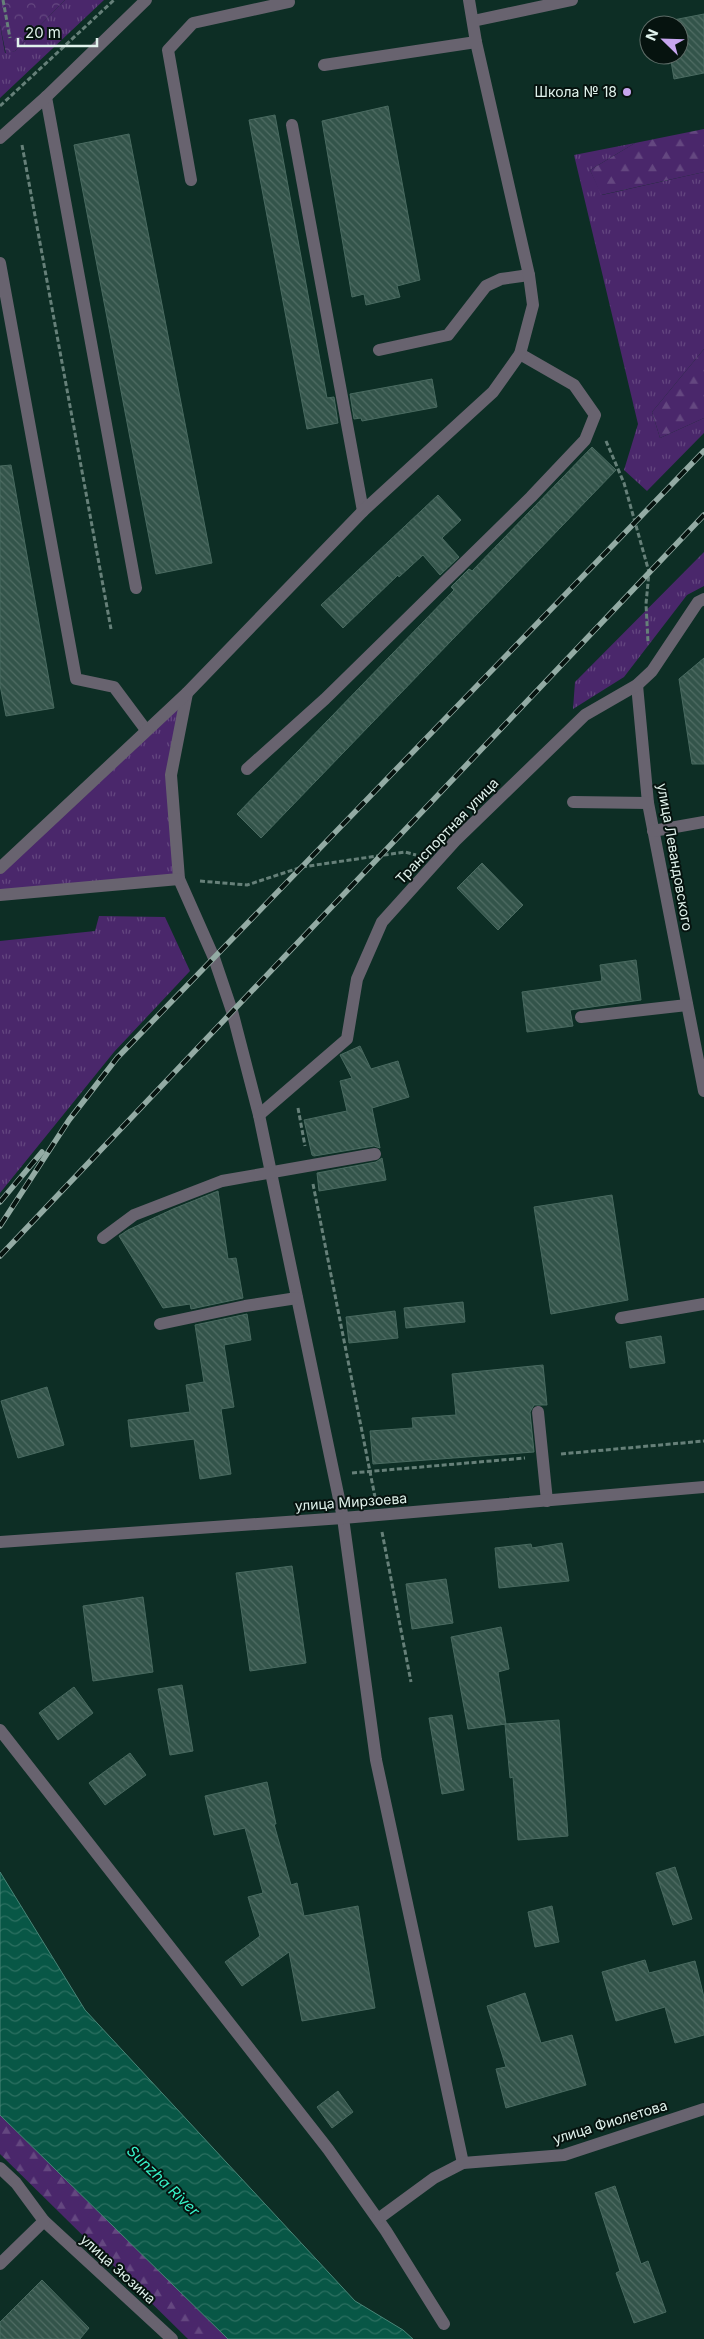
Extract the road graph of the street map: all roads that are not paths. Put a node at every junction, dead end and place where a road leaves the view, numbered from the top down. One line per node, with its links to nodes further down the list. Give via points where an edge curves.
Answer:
1 (146, 0): 8 (street)
2 (288, 0): 11 (street, via 193,23 168,50)
3 (469, 0): 5 (street)
4 (572, 0): 5 (street)
5 (473, 21): 6 (street)
6 (476, 42): 7 (street); 13 (street)
7 (324, 65)
8 (46, 97): 10 (street); 17 (street)
9 (292, 125): 16 (street)
10 (0, 138)
11 (191, 180)
12 (0, 262): 21 (street, via 76,679 114,687)
13 (529, 275): 14 (street, via 502,279 486,286 448,335); 15 (street, via 533,305)
14 (379, 350)
15 (520, 354): 16 (street, via 493,392); 22 (street, via 574,384 595,415 585,440 326,699)
16 (363, 510): 20 (street)
17 (136, 588)
18 (704, 599): 19 (street, Транспортная улица, via 698,602 652,671)
19 (637, 685): 24 (street, улица Левандовского); 33 (street, Транспортная улица, via 585,715 455,841 382,922 357,979 347,1039)
20 (187, 692): 21 (street); 28 (street, via 171,775)
21 (146, 730): 27 (street)
22 (247, 769)
23 (573, 802): 24 (street)
24 (648, 803): 26 (street, улица Левандовского)
25 (704, 822): 26 (street)
26 (653, 831): 30 (street, улица Левандовского)
27 (0, 868)
28 (179, 879): 29 (street); 33 (street, via 214,958 232,1011)
29 (0, 895)
30 (687, 1005): 31 (street); 32 (street, улица Левандовского)
31 (581, 1017)
32 (704, 1091)
33 (259, 1114): 35 (street)
34 (375, 1154): 35 (street)
35 (271, 1173): 36 (street, via 222,1181 134,1215); 37 (street)
36 (102, 1238)
37 (297, 1298): 40 (street); 44 (street)
38 (704, 1304): 39 (street)
39 (621, 1318)
40 (160, 1324)
41 (538, 1412): 43 (street)
42 (704, 1487): 43 (street, улица Мирзоева)
43 (547, 1501): 44 (street, улица Мирзоева)
44 (343, 1518): 45 (street, улица Мирзоева); 48 (street, via 376,1760)
45 (0, 1542)
46 (0, 1730): 50 (street, via 328,2149)
47 (704, 2109): 48 (street, улица Фиолетова, via 564,2155)
48 (463, 2162): 50 (street, via 434,2178)
49 (0, 2168): 51 (street, улица Зюзина, via 16,2183)
50 (378, 2219): 53 (street)
51 (44, 2221): 52 (street); 54 (street, улица Зюзина)
52 (0, 2264)
53 (444, 2324)
54 (172, 2339)

